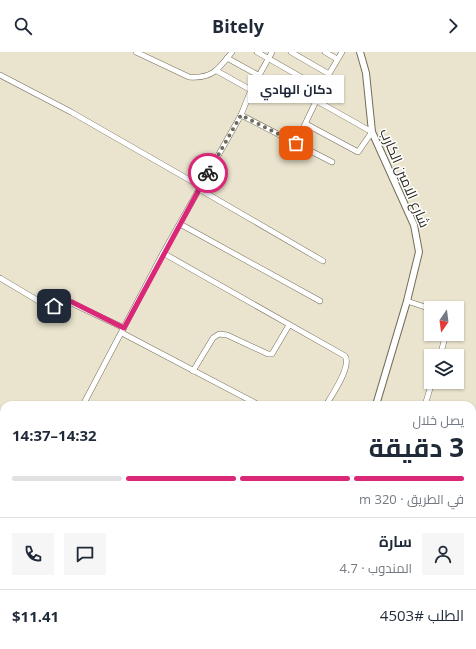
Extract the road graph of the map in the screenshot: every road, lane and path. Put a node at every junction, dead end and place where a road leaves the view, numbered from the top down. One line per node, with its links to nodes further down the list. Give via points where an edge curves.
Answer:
1 (136, 52): 12 (street, via 189,78)
2 (232, 52): 9 (street)
3 (257, 52): 10 (street)
4 (272, 52): 10 (street)
5 (291, 52): 13 (street)
6 (325, 52): 11 (street)
7 (342, 52): 11 (street)
8 (360, 52): 21 (street, شارع الامين الكارب, via 366,73)
9 (227, 58): 12 (street); 15 (street)
10 (269, 59): 15 (street); 16 (street)
11 (337, 59): 13 (street)
12 (217, 72): 17 (street)
13 (329, 74): 16 (street)
14 (0, 75): 24 (street, via 71,112)
15 (260, 76): 17 (street)
16 (322, 89): 18 (street)
17 (251, 90): 19 (street)
18 (317, 101): 20 (street); 21 (street)
19 (241, 115): 22 (street); 24 (street)
20 (306, 124): 21 (street, via 358,152); 22 (street)
21 (372, 132): 30 (street, شارع الامين الكارب, via 414,224 418,239 417,264)
22 (296, 143): 23 (street)
23 (332, 162)
24 (200, 187): 25 (street); 27 (street)
25 (180, 224): 26 (street); 29 (street)
26 (163, 253): 32 (street); 33 (street)
27 (323, 261)
28 (0, 278): 33 (street, via 47,306 54,306 65,300)
29 (320, 301)
30 (407, 301): 31 (street); 39 (street, شارع الامين الكارب)
31 (424, 307)
32 (289, 324): 34 (street, via 272,354 227,335 218,334); 38 (street, via 347,360 344,372)
33 (123, 331): 34 (street); 36 (street)
34 (193, 371): 37 (street)
35 (430, 389): 40 (street)
36 (85, 401)
37 (251, 401)
38 (328, 401)
39 (377, 401)
40 (425, 401)

